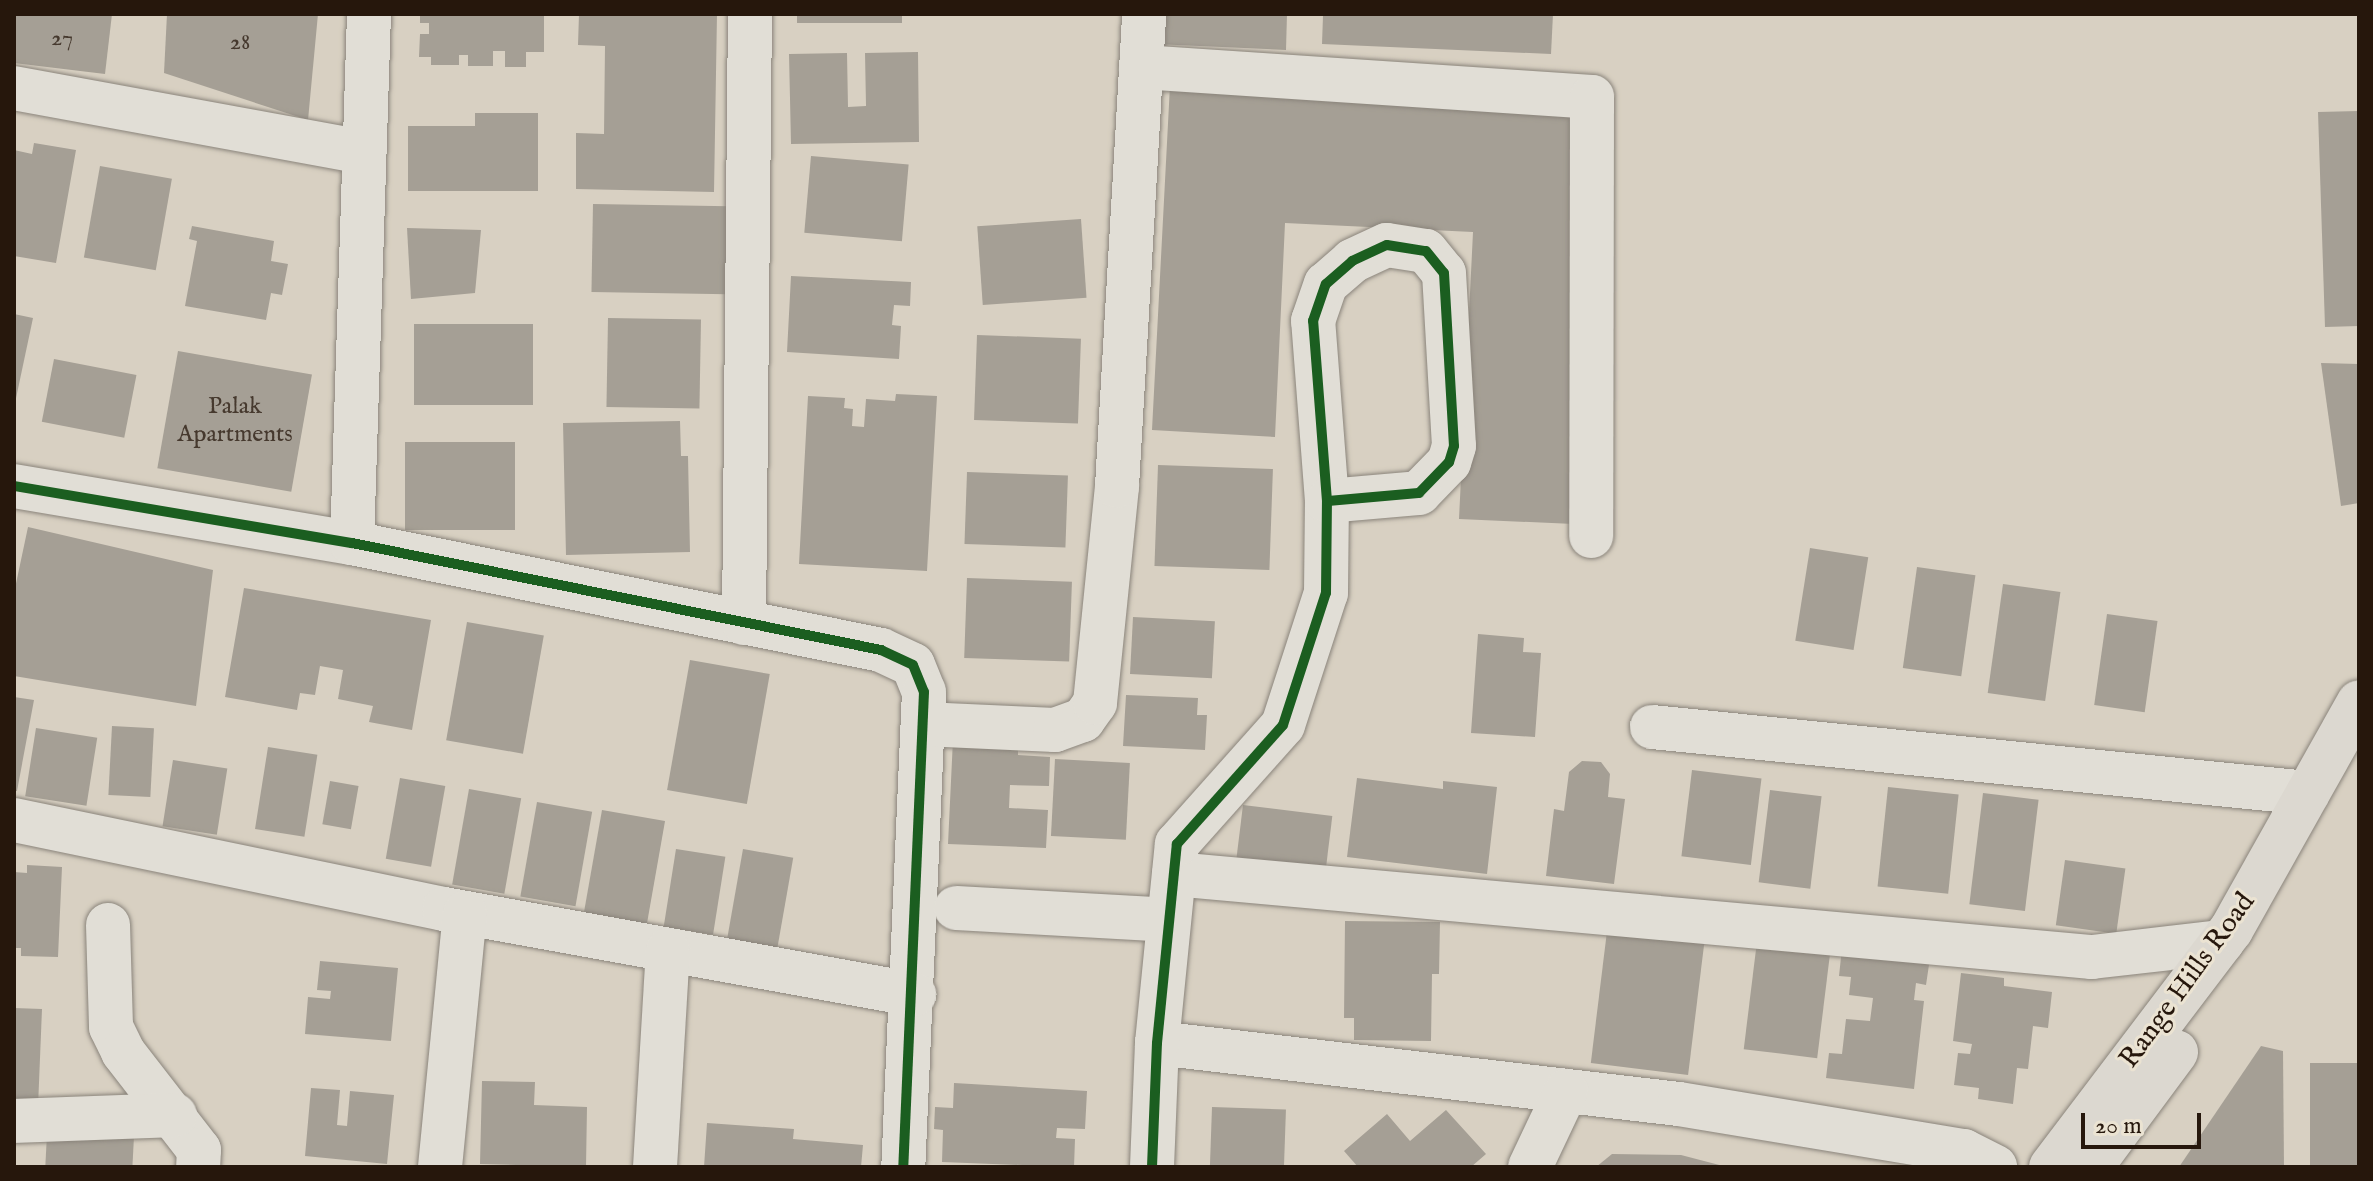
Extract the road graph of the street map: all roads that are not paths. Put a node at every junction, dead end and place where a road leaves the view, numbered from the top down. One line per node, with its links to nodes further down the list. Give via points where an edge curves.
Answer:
1 (369, 14): 6 (street)
2 (750, 14): 11 (street)
3 (1144, 14): 4 (street)
4 (1141, 67): 9 (street, via 1592,97); 13 (street, via 1117,486 1095,703 1083,720 1055,730)
5 (14, 88): 6 (street)
6 (364, 152): 10 (street)
7 (14, 486): 10 (street)
8 (1327, 501): 8 (street, via 1313,321 1326,284 1352,261 1387,245 1426,251 1444,273 1454,446 1449,462 1419,493); 18 (street, via 1326,593 1283,725 1177,844)
9 (1591, 536)
10 (352, 543): 11 (street)
11 (744, 623): 13 (street, via 881,650 913,665 924,692)
12 (2359, 702): 16 (main road, Range Hills Road)
13 (923, 724): 25 (street)
14 (1652, 727): 16 (street)
15 (2359, 758): 38 (main road, via 2241,964)
16 (2308, 793): 23 (main road, Range Hills Road)
17 (14, 820): 20 (street)
18 (1174, 874): 21 (street); 23 (street, via 2092,957)
19 (956, 908): 21 (street)
20 (465, 913): 24 (street); 31 (street)
21 (1168, 920): 26 (street)
22 (108, 925): 28 (street, via 111,1027 123,1052)
23 (2222, 942): 37 (main road, Range Hills Road)
24 (668, 950): 25 (street); 32 (street)
25 (914, 994): 33 (street)
26 (1157, 1043): 27 (street); 34 (street)
27 (1566, 1091): 35 (street); 36 (street, via 1964,1151)
28 (175, 1115): 29 (street); 30 (street, via 199,1150)
29 (14, 1121)
30 (198, 1167)
31 (440, 1167)
32 (655, 1167)
33 (903, 1167)
34 (1152, 1167)
35 (1530, 1167)
36 (1995, 1167)
37 (2051, 1167)
38 (2091, 1167)

